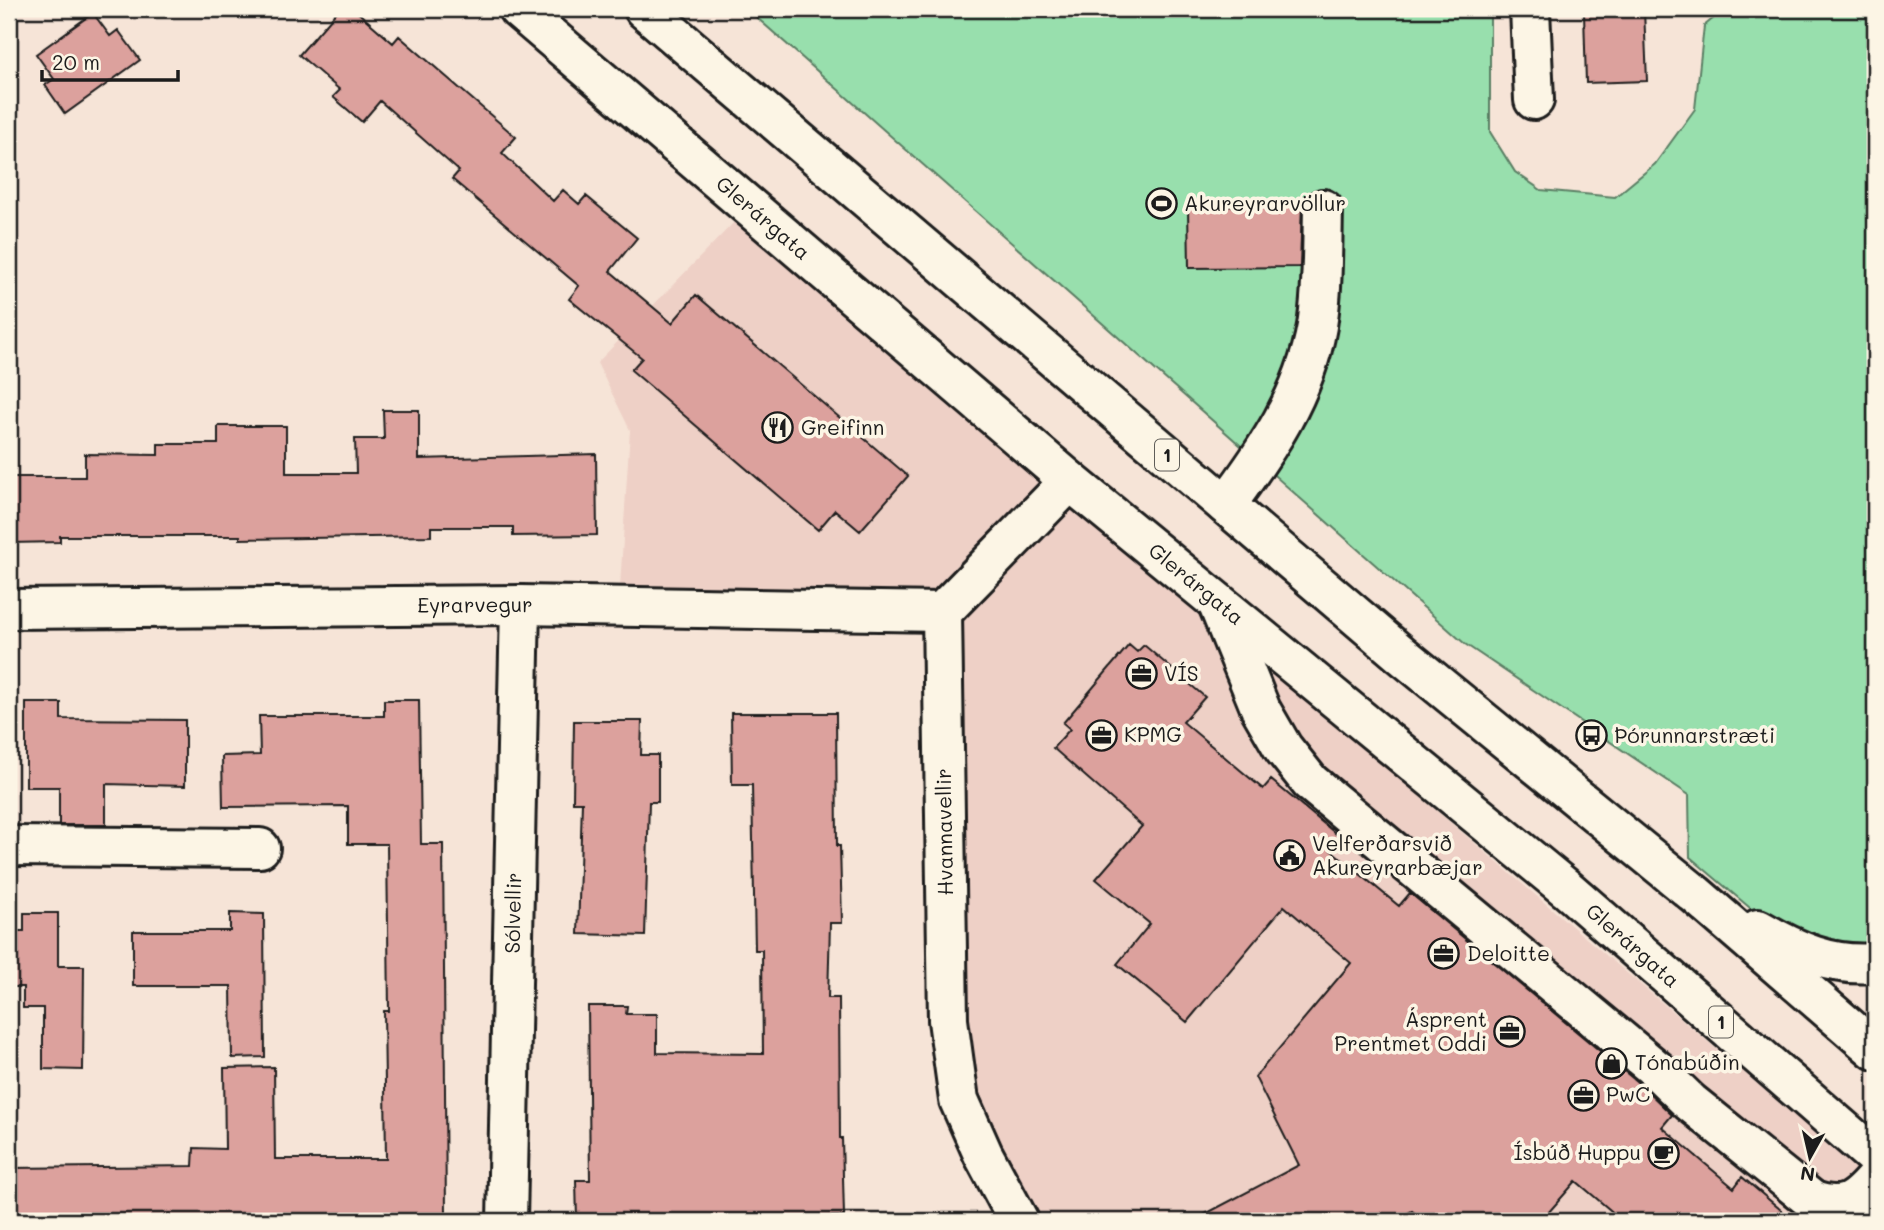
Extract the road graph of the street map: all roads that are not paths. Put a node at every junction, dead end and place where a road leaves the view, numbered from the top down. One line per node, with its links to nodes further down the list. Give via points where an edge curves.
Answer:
1 (518, 9): 6 (main road, Glerárgata / 1)
2 (644, 9): 7 (main road, 1)
3 (1530, 9): 4 (main road)
4 (1534, 100)
5 (1323, 209): 7 (main road, via 1320,292 1310,358 1284,419)
6 (1070, 481): 8 (main road, Glerárgata / 1); 11 (main road)
7 (1226, 505): 14 (main road, 1, via 1413,665)
8 (1217, 602): 17 (main road, Glerárgata / 1, via 1567,888); 19 (main road, via 1261,709 1310,782)
9 (520, 605): 10 (main road, Eyrarvegur); 11 (main road, Eyrarvegur); 20 (main road, Sólvellir)
10 (9, 609)
11 (942, 612): 21 (main road, Hvannavellir, via 948,1020 959,1100)
12 (9, 846): 13 (main road)
13 (260, 848)
14 (1695, 894): 15 (main road, via 1795,950 1824,960); 16 (main road, 1)
15 (1875, 963)
16 (1875, 1050)
17 (1875, 1157)
18 (1875, 1179): 19 (main road, via 1858,1198 1825,1205)
19 (1820, 1211)
20 (507, 1221)
21 (1018, 1221)

